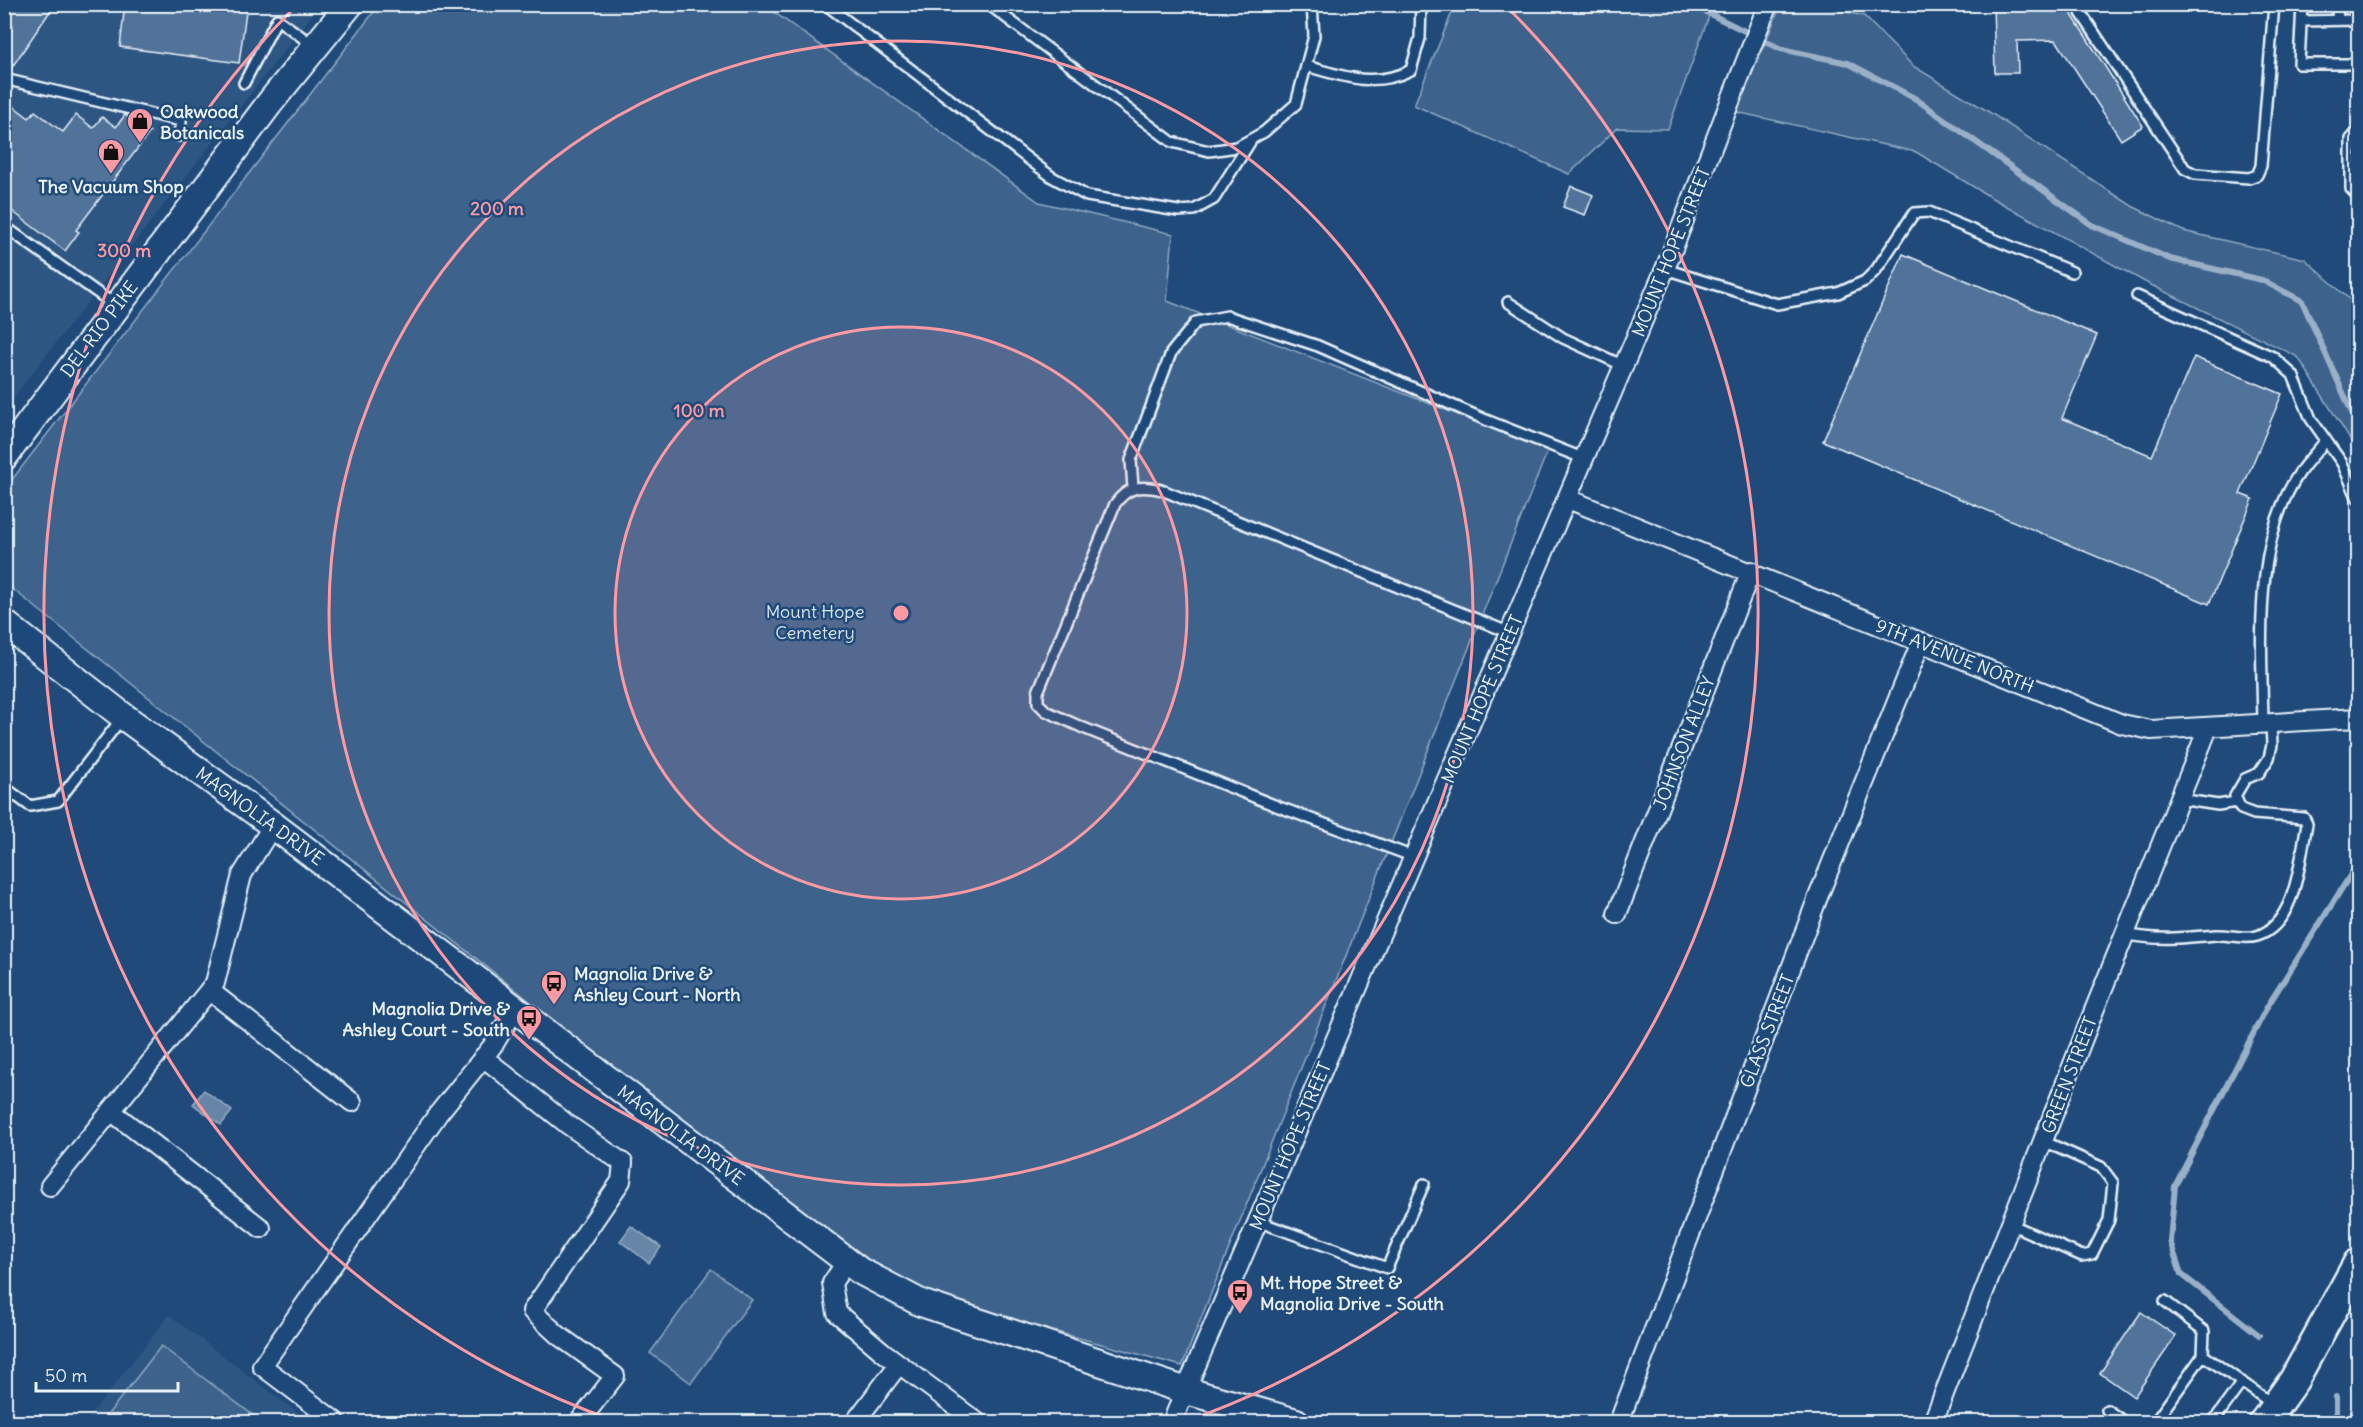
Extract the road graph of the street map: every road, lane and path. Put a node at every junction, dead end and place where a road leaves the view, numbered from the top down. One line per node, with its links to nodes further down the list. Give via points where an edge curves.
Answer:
1 (350, 4): 14 (street, DEL RIO PIKE)
2 (825, 4): 21 (lane, via 1052,177 1087,196 1194,210 1214,198)
3 (988, 4): 21 (lane, via 1172,142 1209,151 1237,147)
4 (1312, 4): 16 (lane, via 1314,36)
5 (1421, 4): 16 (lane, via 1420,38 1411,70 1391,80 1349,78)
6 (2081, 4): 7 (lane, via 2081,13 2185,169 2194,174 2248,178 2257,175 2262,166)
7 (2274, 4)
8 (2302, 4): 13 (lane)
9 (2338, 4): 11 (lane)
10 (1767, 6): 24 (street, MOUNT HOPE STREET)
11 (2337, 20): 12 (lane); 13 (lane)
12 (2358, 20)
13 (2301, 21): 15 (lane, via 2299,64)
14 (315, 47): 18 (lane, via 277,19); 28 (street, DEL RIO PIKE)
15 (2358, 64)
16 (1307, 66): 21 (lane, via 1296,104)
17 (4, 79): 20 (lane, via 181,121)
18 (244, 83)
19 (2358, 130): 22 (lane, via 2351,139 2350,189)
20 (179, 136)
21 (1252, 139)
22 (2358, 196)
23 (4, 226): 28 (lane)
24 (1665, 269): 25 (lane, via 1777,304 1838,293 1865,281 1876,270 1914,213 1929,212); 29 (street, MOUNT HOPE STREET)
25 (2072, 272)
26 (2137, 296): 30 (lane, via 2273,357 2293,375 2311,418)
27 (1508, 302): 29 (lane, via 1563,338)
28 (116, 306): 31 (street, DEL RIO PIKE)
29 (1624, 366): 32 (street, MOUNT HOPE STREET)
30 (2326, 440): 35 (lane, via 2343,463); 42 (lane, via 2299,473 2281,511 2264,569)
31 (4, 457)
32 (1585, 459): 33 (lane, via 1318,346 1227,316 1196,322 1171,353 1131,460); 34 (street, MOUNT HOPE STREET)
33 (1133, 488): 38 (lane, via 1162,490); 48 (lane, via 1115,504 1038,692 1038,703 1081,727)
34 (1568, 499): 36 (street, 9TH AVENUE NORTH); 38 (street, MOUNT HOPE STREET)
35 (2358, 499)
36 (1751, 571): 39 (street, 9TH AVENUE NORTH); 49 (street, JOHNSON ALLEY)
37 (4, 624): 40 (street, MAGNOLIA DRIVE)
38 (1510, 633): 48 (street, MOUNT HOPE STREET)
39 (1921, 642): 43 (street, 9TH AVENUE NORTH, via 2122,724 2151,730); 82 (street, GLASS STREET, via 1818,897)
40 (123, 716): 44 (lane, via 58,801 30,806); 47 (street, MAGNOLIA DRIVE)
41 (2358, 718): 42 (street, 9TH AVENUE NORTH)
42 (2267, 724): 43 (street, 9TH AVENUE NORTH); 46 (lane, via 2272,745 2269,758 2259,773 2244,779)
43 (2208, 728): 45 (street, GREEN STREET)
44 (4, 787)
45 (2179, 799): 46 (lane, via 2218,805); 50 (street, GREEN STREET)
46 (2236, 802): 50 (lane, via 2241,809 2254,814 2286,814 2304,818 2307,824 2296,884 2289,906 2277,921 2260,935 2249,938 2145,938)
47 (273, 825): 51 (street, via 242,874 215,983); 52 (street, MAGNOLIA DRIVE)
48 (1414, 857): 59 (street, MOUNT HOPE STREET)
49 (1617, 914)
50 (2125, 934): 56 (street, GREEN STREET)
51 (209, 990): 54 (street); 55 (street)
52 (515, 1009): 53 (street); 62 (street, MAGNOLIA DRIVE)
53 (483, 1057): 76 (street, via 438,1114 262,1366); 77 (street, via 622,1163 621,1181 532,1311 615,1376)
54 (352, 1102)
55 (111, 1111): 58 (street); 61 (street)
56 (2043, 1140): 60 (street, GREEN STREET); 60 (lane, via 2101,1167 2113,1182 2109,1220 2092,1254 2082,1256)
57 (1424, 1184): 59 (lane, via 1386,1268)
58 (50, 1186)
59 (1257, 1221): 69 (street, MOUNT HOPE STREET)
60 (2010, 1224): 83 (street, GREEN STREET)
61 (261, 1228)
62 (847, 1261): 66 (street, via 832,1283 837,1313); 69 (street, MAGNOLIA DRIVE, via 921,1303)
63 (2358, 1263): 74 (main road, via 2294,1380)
64 (2165, 1301): 65 (lane, via 2204,1331)
65 (2203, 1355): 67 (lane); 68 (lane)
66 (899, 1364): 78 (street); 79 (street)
67 (2242, 1382): 73 (lane); 74 (lane)
68 (2182, 1385): 70 (lane); 75 (lane)
69 (1187, 1391): 80 (street, MOUNT HOPE STREET); 81 (street, MAGNOLIA DRIVE)
70 (2190, 1391)
71 (2211, 1405): 73 (lane)
72 (2107, 1410): 84 (lane)
73 (2221, 1412): 85 (lane)
74 (2270, 1414)
75 (2161, 1420)
76 (336, 1422)
77 (579, 1422)
78 (855, 1422)
79 (977, 1422)
80 (1172, 1422)
81 (1296, 1422)
82 (1619, 1422)
83 (1933, 1422)
84 (2124, 1422)
85 (2213, 1422)

